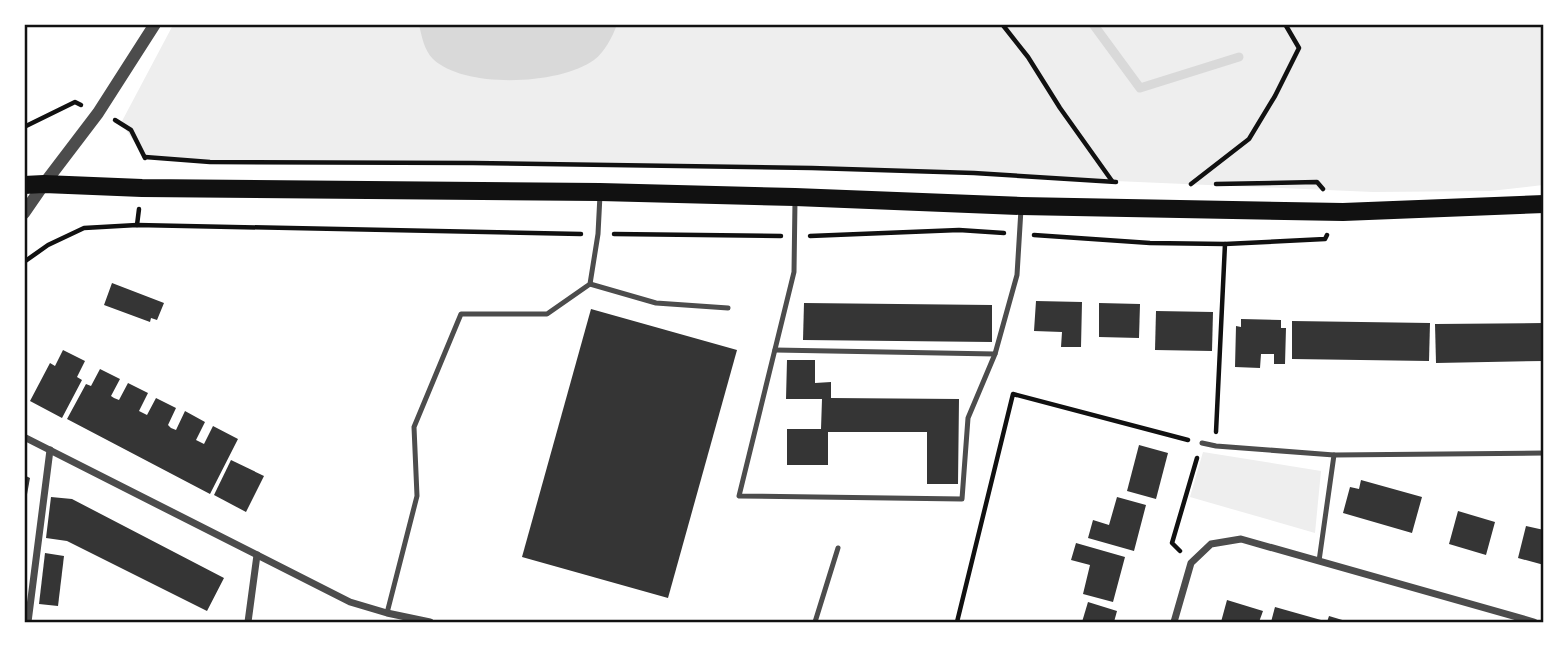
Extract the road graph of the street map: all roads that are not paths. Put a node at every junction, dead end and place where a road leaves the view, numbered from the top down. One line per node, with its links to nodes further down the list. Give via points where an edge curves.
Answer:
1 (155, 24): 2 (street, via 98,113)
2 (44, 184): 3 (main road); 4 (main road); 8 (street)
3 (24, 185)
4 (600, 192): 5 (main road); 9 (lane)
5 (795, 197): 7 (main road); 11 (lane, via 794,272)
6 (1544, 204): 7 (main road, via 1343,212)
7 (1021, 206): 12 (lane, via 1017,275)
8 (24, 213)
9 (590, 284): 10 (lane, via 656,303); 21 (lane, via 547,314 461,314 414,427 417,496)
10 (728, 308)
11 (775, 350): 12 (lane); 12 (lane, via 739,496 962,499 968,418)
12 (995, 354)
13 (24, 437): 15 (street)
14 (1202, 443): 17 (lane)
15 (50, 450): 19 (street); 22 (street)
16 (1544, 453): 17 (lane)
17 (1334, 455): 20 (lane)
18 (838, 548): 25 (lane)
19 (257, 555): 21 (street, via 350,603); 23 (street)
20 (1319, 561): 26 (street, via 1241,539 1211,544 1191,563); 27 (street)
21 (387, 613): 24 (street)
22 (28, 622)
23 (248, 622)
24 (430, 622)
25 (815, 622)
26 (1174, 622)
27 (1534, 622)

